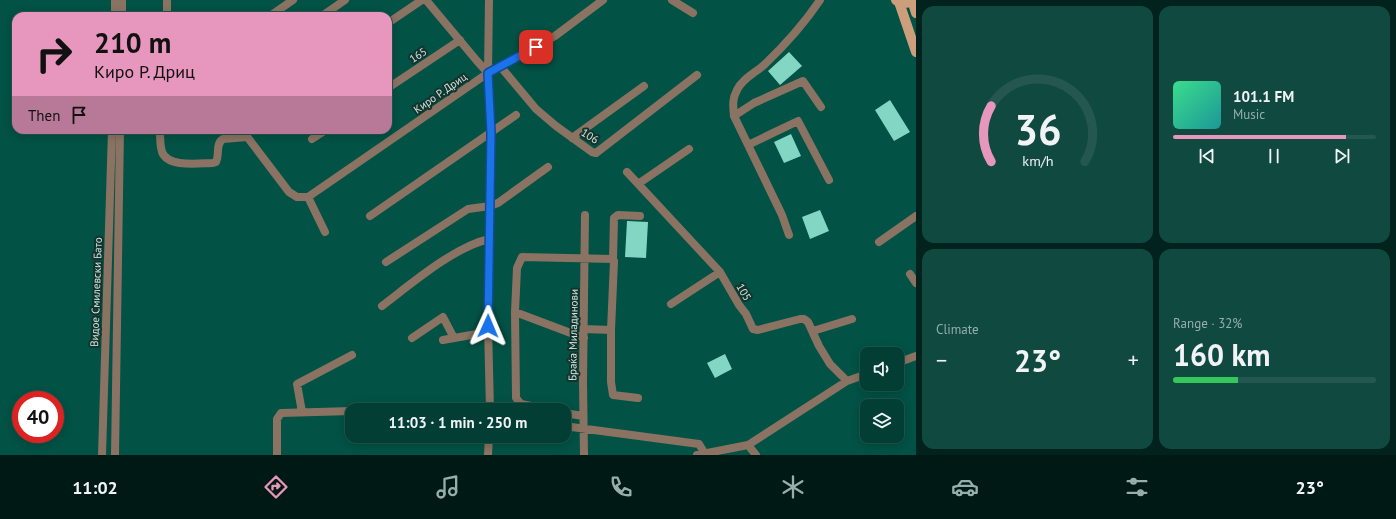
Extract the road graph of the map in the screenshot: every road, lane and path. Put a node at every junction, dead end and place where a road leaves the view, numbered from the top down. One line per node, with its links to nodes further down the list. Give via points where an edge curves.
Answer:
1 (115, 0): 15 (street)
2 (122, 0): 16 (street)
3 (167, 0): 17 (street)
4 (293, 0): 18 (street)
5 (345, 0): 19 (street)
6 (422, 0): 22 (street)
7 (426, 0): 23 (street)
8 (489, 0): 26 (street)
9 (603, 0): 25 (street, Киро Р. Дриц, via 555,36)
10 (672, 0): 20 (street)
11 (820, 0): 32 (street, via 798,31 737,88 732,100)
12 (913, 0): 13 (main road); 14 (main road, via 905,4); 21 (main road)
13 (916, 0)
14 (897, 1): 24 (main road)
15 (115, 12)
16 (122, 12)
17 (167, 12)
18 (276, 12)
19 (328, 12)
20 (693, 13)
21 (916, 13)
22 (392, 20)
23 (460, 40): 26 (street); 28 (street, 165)
24 (916, 52)
25 (500, 66): 26 (street, Киро Р. Дриц); 40 (street, 106, via 536,109)
26 (488, 73): 33 (street); 48 (street, Киро Р. Дриц)
27 (697, 75): 40 (street, 106, via 596,153)
28 (392, 85)
29 (644, 86): 40 (street)
30 (821, 107): 32 (street, via 803,82 754,103)
31 (516, 115): 33 (street)
32 (734, 116): 42 (street)
33 (491, 133): 49 (street); 50 (street)
34 (112, 134): 92 (street, Видое Смилевски Бато)
35 (120, 134): 93 (street, Видое Смилевски Бато)
36 (160, 134): 39 (street, via 162,153 175,163 213,164 218,159 220,140)
37 (245, 134): 39 (street)
38 (320, 134): 41 (street)
39 (247, 137): 48 (street, via 289,192 296,197)
40 (572, 138)
41 (312, 139)
42 (748, 145): 46 (street, via 798,121); 55 (street)
43 (689, 148): 47 (street)
44 (548, 167): 49 (street, via 509,196)
45 (627, 172): 47 (street, 105)
46 (829, 180)
47 (638, 184): 61 (street, 105)
48 (308, 197): 54 (street)
49 (490, 206): 56 (street); 60 (street, via 468,209)
50 (370, 216)
51 (585, 216): 58 (street, Браќа Миладинови)
52 (640, 216): 59 (street, via 618,215 614,218)
53 (916, 216): 57 (street)
54 (325, 232)
55 (789, 235)
56 (489, 239): 65 (street, via 478,242 441,262); 69 (street)
57 (879, 242)
58 (586, 258): 59 (street); 66 (street, via 522,257 517,268); 71 (street, Браќа Миладинови)
59 (613, 259): 68 (street)
60 (386, 262)
61 (720, 272): 64 (street); 70 (street, 105, via 753,329 758,330 800,318 808,322)
62 (910, 274): 63 (street)
63 (916, 283)
64 (671, 304)
65 (382, 306)
66 (515, 312): 71 (street); 82 (street, via 516,398)
67 (852, 319): 70 (street)
68 (611, 330): 71 (street); 80 (street, via 613,395)
69 (488, 332): 73 (street); 81 (street)
70 (813, 332): 79 (street, 105, via 830,364)
71 (584, 333): 86 (street, Браќа Миладинови)
72 (412, 338): 73 (street, via 443,317)
73 (454, 338): 74 (street)
74 (443, 340)
75 (352, 355): 84 (street, via 297,384)
76 (916, 356): 77 (street)
77 (904, 360)
78 (860, 376): 79 (street)
79 (847, 381): 90 (street)
80 (638, 398)
81 (490, 403)
82 (521, 403)
83 (345, 411): 84 (street)
84 (302, 412): 94 (street, via 281,413 277,418)
85 (571, 414): 86 (street)
86 (583, 416): 88 (street, Браќа Миладинови)
87 (571, 427): 88 (street)
88 (583, 428): 91 (street, via 699,444); 96 (street, Браќа Миладинови)
89 (489, 443): 95 (street)
90 (748, 445): 91 (street); 97 (street)
91 (701, 454)
92 (102, 455)
93 (115, 455)
94 (278, 455)
95 (488, 455)
96 (584, 455)
97 (756, 455)

